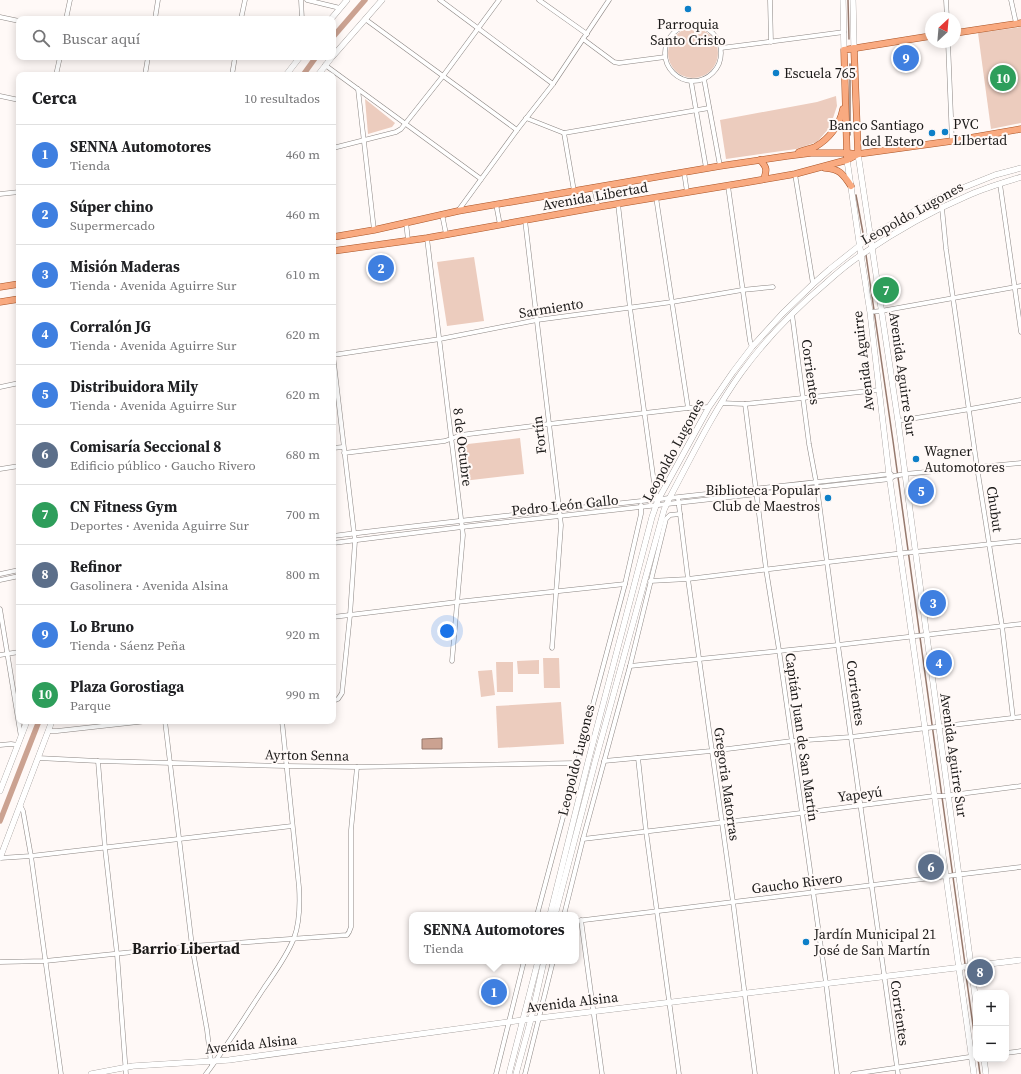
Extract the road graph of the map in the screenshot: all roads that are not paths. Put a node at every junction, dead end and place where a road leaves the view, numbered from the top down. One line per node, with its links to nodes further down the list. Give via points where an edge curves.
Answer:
1 (70, 0): 20 (street)
2 (158, 0): 21 (street)
3 (245, 0): 22 (street)
4 (301, 0): 23 (street)
5 (307, 0): 17 (street)
6 (347, 0): 18 (main road)
7 (382, 0): 26 (main road)
8 (440, 0): 29 (street)
9 (499, 0): 29 (street)
10 (539, 0): 32 (street)
11 (609, 0): 32 (street)
12 (770, 0): 35 (street)
13 (843, 0): 30 (main road)
14 (853, 0): 37 (main road)
15 (946, 0): 19 (street)
16 (1011, 0): 28 (street)
17 (316, 1): 18 (street)
18 (340, 8): 24 (main road)
19 (947, 12)
20 (67, 16)
21 (155, 16)
22 (242, 16)
23 (302, 16)
24 (333, 16)
25 (0, 17): 27 (street)
26 (365, 19): 40 (main road); 55 (street)
27 (16, 20)
28 (1018, 23): 31 (main road)
29 (478, 29): 55 (street); 58 (street)
30 (844, 32): 35 (street); 39 (main road)
31 (961, 32)
32 (586, 34): 34 (street)
33 (925, 37): 37 (main road)
34 (583, 39): 41 (street, via 614,62); 58 (street)
35 (771, 42): 36 (street)
36 (721, 48): 41 (street, via 712,31 694,24 684,25 668,38); 56 (street, via 718,66)
37 (854, 48): 39 (main road); 74 (main road)
38 (948, 48): 71 (street)
39 (844, 50): 61 (main road)
40 (336, 53)
41 (664, 57): 57 (street, via 674,74)
42 (59, 60): 48 (street)
43 (148, 60): 49 (street)
44 (234, 60): 50 (street)
45 (298, 60): 51 (main road)
46 (330, 60): 47 (main road)
47 (325, 65): 52 (main road); 53 (street)
48 (57, 72)
49 (146, 72)
50 (232, 72)
51 (288, 72)
52 (320, 72)
53 (335, 72)
54 (336, 73): 59 (street)
55 (443, 76): 66 (street); 67 (street)
56 (704, 79): 57 (street); 63 (street)
57 (691, 81): 64 (street)
58 (553, 84): 65 (street)
59 (358, 89): 66 (street); 70 (street)
60 (0, 96): 62 (street)
61 (846, 96): 73 (main road); 75 (main road, via 841,118 827,137 814,147)
62 (16, 99)
63 (710, 108): 64 (street); 78 (street)
64 (696, 110): 69 (street); 79 (street)
65 (526, 118): 67 (street); 69 (street)
66 (405, 124): 70 (street, via 396,132); 85 (street)
67 (516, 130): 85 (street)
68 (1021, 130): 71 (main road, Avenida Libertad)
69 (564, 133): 91 (street)
70 (364, 140): 72 (street); 105 (street)
71 (952, 141): 74 (main road, Avenida Libertad)
72 (336, 147)
73 (847, 153): 74 (main road, Avenida Libertad); 75 (main road, Avenida Libertad); 77 (main road)
74 (858, 154): 77 (main road, Avenida Libertad); 108 (main road, Avenida Aguirre Sur)
75 (787, 156): 76 (main road, Avenida Libertad)
76 (760, 160): 78 (main road, Avenida Libertad); 86 (main road, via 766,169)
77 (847, 160): 80 (main road, Avenida Libertad); 89 (main road)
78 (720, 166): 79 (main road, Avenida Libertad)
79 (706, 168): 82 (main road, Avenida Libertad)
80 (817, 168): 83 (main road, Avenida Libertad); 89 (main road, via 837,170)
81 (1021, 168): 108 (main road, Leopoldo Lugones, via 995,175 943,196)
82 (684, 172): 90 (main road, Avenida Libertad); 93 (street)
83 (795, 174): 86 (main road, Avenida Libertad); 115 (street)
84 (1021, 177): 87 (main road, Leopoldo Lugones)
85 (481, 179): 100 (street)
86 (764, 179): 88 (main road, Avenida Libertad)
87 (1000, 184): 99 (main road, Leopoldo Lugones); 120 (street)
88 (728, 186): 93 (main road, Avenida Libertad); 121 (street)
89 (851, 186): 111 (main road)
90 (594, 187): 91 (main road, Avenida Libertad); 98 (street)
91 (574, 191): 96 (main road, Avenida Libertad)
92 (16, 192): 94 (street)
93 (687, 192): 95 (main road, Avenida Libertad)
94 (0, 194)
95 (656, 198): 97 (main road, Avenida Libertad); 125 (street)
96 (496, 204): 100 (main road, Avenida Libertad); 104 (street)
97 (618, 204): 98 (main road, Avenida Libertad); 126 (street)
98 (598, 207): 102 (main road, Avenida Libertad)
99 (942, 208): 112 (main road, Leopoldo Lugones); 122 (street, Chubut)
100 (458, 211): 101 (main road, Avenida Libertad)
101 (442, 214): 103 (main road, Avenida Libertad); 106 (street)
102 (525, 220): 104 (main road, Avenida Libertad); 130 (street, Fortín)
103 (406, 222): 105 (main road, Avenida Libertad); 110 (street)
104 (500, 225): 106 (main road, Avenida Libertad)
105 (374, 230): 107 (main road, Avenida Libertad)
106 (446, 234): 109 (main road, Avenida Libertad)
107 (336, 236)
108 (870, 236): 111 (main road, Leopoldo Lugones); 112 (main road, Avenida Aguirre Sur)
109 (427, 238): 110 (main road, Avenida Libertad); 132 (street, 8 de Octubre)
110 (408, 240): 113 (main road, Avenida Libertad)
111 (859, 246): 114 (main road, Avenida Aguirre); 115 (main road, Leopoldo Lugones)
112 (872, 248): 114 (main road, Leopoldo Lugones); 127 (main road, Avenida Aguirre Sur)
113 (336, 251)
114 (860, 255): 128 (main road, Avenida Aguirre); 129 (main road, Leopoldo Lugones)
115 (814, 284): 133 (main road, Leopoldo Lugones)
116 (16, 285): 118 (main road)
117 (1021, 286): 120 (street)
118 (0, 287)
119 (773, 287): 121 (street, Sarmiento)
120 (1014, 287): 122 (street); 131 (street)
121 (742, 290): 125 (street, Sarmiento); 133 (street)
122 (953, 298): 127 (street); 145 (street, Chubut)
123 (16, 299): 124 (main road)
124 (0, 302)
125 (672, 302): 126 (street, Sarmiento); 144 (street)
126 (630, 308): 130 (street, Sarmiento); 146 (street)
127 (880, 311): 128 (street); 147 (main road, Avenida Aguirre Sur)
128 (871, 312): 138 (main road, Avenida Aguirre)
129 (792, 314): 139 (street, Corrientes); 141 (main road, Leopoldo Lugones, via 756,354)
130 (537, 320): 132 (street, Sarmiento); 148 (street, Fortín)
131 (1021, 332)
132 (440, 339): 134 (street, Sarmiento); 149 (street, 8 de Octubre)
133 (752, 347): 143 (main road, Leopoldo Lugones)
134 (336, 355)
135 (336, 383): 150 (street)
136 (16, 384): 137 (street)
137 (0, 387)
138 (879, 390): 139 (street); 158 (main road, Avenida Aguirre)
139 (803, 398): 142 (street); 159 (street, Corrientes)
140 (1021, 400): 145 (street)
141 (721, 403): 142 (street); 165 (main road, Leopoldo Lugones)
142 (745, 404): 161 (street, Capitán Juan de San Martín)
143 (709, 407): 144 (street); 166 (main road, Leopoldo Lugones)
144 (688, 408): 146 (street)
145 (970, 410): 147 (street); 155 (street, Chubut)
146 (645, 413): 148 (street); 166 (street)
147 (898, 421): 157 (main road, Avenida Aguirre Sur)
148 (549, 424): 149 (street, via 461,435); 169 (street, Fortín)
149 (451, 439): 152 (street); 172 (street, 8 de Octubre)
150 (343, 447): 151 (street); 152 (street)
151 (336, 448)
152 (344, 453): 174 (street)
153 (1021, 463): 155 (street, Pedro León Gallo)
154 (16, 466): 156 (street)
155 (977, 467): 157 (street, Pedro León Gallo); 179 (street, Chubut)
156 (0, 469)
157 (904, 475): 158 (street, Pedro León Gallo); 180 (main road, Avenida Aguirre Sur)
158 (891, 476): 159 (street, Pedro León Gallo); 160 (street, Pedro León Gallo); 181 (main road, Avenida Aguirre Sur)
159 (816, 482): 160 (street, Corrientes); 161 (street, Pedro León Gallo)
160 (817, 487): 162 (street, Pedro León Gallo); 182 (street, Corrientes)
161 (756, 489): 162 (street, Capitán Juan de San Martín); 163 (street, Pedro León Gallo)
162 (757, 494): 167 (street, Pedro León Gallo); 183 (street, Capitán Juan de San Martín)
163 (678, 498): 165 (street, Pedro León Gallo); 167 (street, Gregoria Matorras)
164 (641, 502): 166 (street, Pedro León Gallo); 168 (street); 169 (street, Pedro León Gallo)
165 (667, 502): 166 (street, Pedro León Gallo); 167 (street, Pedro León Gallo); 260 (main road, Leopoldo Lugones)
166 (657, 503): 168 (street, Pedro León Gallo); 259 (main road, Leopoldo Lugones)
167 (679, 503): 170 (street, Gregoria Matorras)
168 (642, 507): 171 (street, Pedro León Gallo); 190 (street)
169 (560, 511): 171 (street, Fortín); 172 (street, Pedro León Gallo)
170 (680, 514): 187 (street, Gregoria Matorras); 189 (street, via 670,515 666,519)
171 (560, 517): 173 (street, Pedro León Gallo); 191 (street, Fortín)
172 (462, 521): 173 (street, 8 de Octubre); 174 (street, Pedro León Gallo)
173 (462, 527): 176 (street, Pedro León Gallo); 192 (street, 8 de Octubre)
174 (354, 534): 175 (street, Pedro León Gallo); 176 (street)
175 (336, 536)
176 (355, 540): 178 (street, Pedro León Gallo); 194 (street)
177 (1021, 541): 179 (street)
178 (336, 543)
179 (989, 544): 180 (street); 197 (street, Chubut)
180 (914, 552): 181 (street); 198 (main road, Avenida Aguirre Sur)
181 (902, 553): 182 (street); 199 (main road, Avenida Aguirre Sur)
182 (827, 562): 183 (street); 200 (street, Corrientes)
183 (766, 569): 187 (street); 202 (street, Capitán Juan de San Martín)
184 (16, 571): 185 (street)
185 (0, 574)
186 (16, 577): 188 (street)
187 (688, 579): 189 (street); 206 (street, Gregoria Matorras)
188 (0, 580)
189 (650, 581): 208 (street)
190 (625, 584): 191 (street); 233 (street)
191 (556, 591): 192 (street); 201 (street, Fortín)
192 (457, 602): 194 (street); 207 (street, 8 de Octubre)
193 (0, 609): 204 (street)
194 (350, 615): 195 (street); 209 (street, via 342,693)
195 (336, 617)
196 (1021, 624): 197 (street)
197 (1002, 626): 198 (street); 212 (street, Chubut)
198 (924, 635): 199 (street); 219 (main road, Avenida Aguirre Sur)
199 (914, 636): 200 (street); 220 (main road, Avenida Aguirre Sur)
200 (838, 645): 202 (street); 222 (street, Corrientes)
201 (552, 648)
202 (779, 650): 206 (street); 224 (street, Capitán Juan de San Martín)
203 (16, 652): 204 (street)
204 (7, 654): 205 (street); 210 (street)
205 (0, 655)
206 (699, 660): 208 (street); 227 (street, Gregoria Matorras)
207 (452, 661)
208 (630, 666): 231 (street)
209 (336, 700)
210 (16, 707)
211 (1021, 717): 212 (street)
212 (1013, 718): 219 (street)
213 (19, 724): 223 (street)
214 (26, 724): 223 (main road)
215 (51, 724): 221 (main road)
216 (120, 724): 221 (street)
217 (165, 724): 232 (street)
218 (282, 724): 234 (street)
219 (937, 727): 220 (street); 239 (main road, Avenida Aguirre Sur)
220 (926, 728): 222 (street); 238 (main road, Avenida Aguirre Sur)
221 (48, 731): 228 (main road)
222 (850, 736): 224 (street); 241 (street, Corrientes)
223 (21, 737): 226 (main road)
224 (792, 741): 227 (street); 242 (street, Capitán Juan de San Martín)
225 (0, 745): 226 (street)
226 (18, 745): 237 (main road)
227 (711, 750): 229 (street); 243 (street, Gregoria Matorras)
228 (38, 758): 230 (street, Ayrton Senna); 240 (main road)
229 (638, 758): 231 (street); 245 (street)
230 (98, 761): 232 (street, Ayrton Senna); 248 (street)
231 (604, 761): 247 (street)
232 (171, 763): 234 (street, Ayrton Senna); 246 (street)
233 (576, 763): 235 (street, Ayrton Senna); 258 (street)
234 (286, 766): 235 (street, Ayrton Senna); 244 (street)
235 (356, 767): 263 (street, via 352,825 351,927 347,935)
236 (1021, 786): 239 (street, Yapeyú)
237 (0, 791)
238 (936, 796): 239 (street, Yapeyú); 241 (street, Yapeyú); 253 (main road, Avenida Aguirre Sur)
239 (946, 796): 252 (main road, Avenida Aguirre Sur)
240 (20, 805): 249 (street); 250 (main road)
241 (860, 806): 242 (street, Yapeyú); 254 (street, Corrientes)
242 (801, 813): 243 (street, Yapeyú); 255 (street, Capitán Juan de San Martín)
243 (721, 822): 245 (street, Yapeyú); 256 (street, Gregoria Matorras)
244 (292, 826): 246 (street); 263 (street, via 300,902)
245 (646, 831): 247 (street, Yapeyú); 257 (street)
246 (179, 838): 248 (street); 264 (street)
247 (583, 838): 261 (street)
248 (105, 848): 249 (street); 265 (street)
249 (31, 856): 250 (street); 266 (street)
250 (0, 858)
251 (1021, 867): 252 (street, Gaucho Rivero)
252 (957, 875): 253 (street, Gaucho Rivero); 273 (main road, Avenida Aguirre Sur)
253 (947, 876): 254 (street, Gaucho Rivero); 274 (main road, Avenida Aguirre Sur)
254 (872, 885): 255 (street, Gaucho Rivero); 275 (street, Corrientes)
255 (813, 892): 256 (street, Gaucho Rivero); 276 (street, Capitán Juan de San Martín)
256 (732, 902): 257 (street, Gaucho Rivero); 278 (street, Gregoria Matorras)
257 (656, 911): 262 (street, Gaucho Rivero); 279 (street)
258 (537, 912)
259 (551, 912)
260 (556, 912)
261 (565, 912)
262 (581, 920): 280 (street)
263 (294, 938): 264 (street); 289 (street, via 223,1052)
264 (192, 946): 265 (street); 289 (street)
265 (117, 954): 266 (street); 293 (street)
266 (45, 960): 268 (street); 294 (street)
267 (1021, 960): 273 (main road)
268 (0, 962)
269 (523, 964): 284 (street)
270 (537, 964): 283 (main road)
271 (543, 964): 282 (main road)
272 (552, 964): 281 (street)
273 (969, 966): 274 (main road, Avenida Alsina); 277 (main road, Avenida Aguirre Sur)
274 (960, 968): 275 (main road, Avenida Alsina); 285 (main road, Avenida Aguirre Sur)
275 (884, 976): 276 (main road, Avenida Alsina); 292 (street, Corrientes)
276 (826, 983): 278 (main road, Avenida Alsina); 305 (street, Capitán Juan de San Martín)
277 (974, 990)
278 (744, 994): 279 (main road, Avenida Alsina); 304 (street, Gregoria Matorras)
279 (669, 1003): 280 (main road, Avenida Alsina); 303 (street)
280 (593, 1012): 281 (main road, Avenida Alsina); 302 (street)
281 (540, 1018): 282 (main road, Avenida Alsina); 301 (street)
282 (531, 1019): 283 (main road, Avenida Alsina); 300 (main road)
283 (523, 1020): 284 (main road, Avenida Alsina); 299 (main road)
284 (509, 1022): 289 (main road, Avenida Alsina); 298 (street)
285 (973, 1051)
286 (1021, 1052): 287 (street)
287 (1009, 1053)
288 (973, 1057): 292 (street)
289 (214, 1061): 293 (main road, Avenida Alsina); 297 (street)
290 (974, 1062): 308 (main road, Avenida Aguirre Sur)
291 (984, 1062): 309 (main road)
292 (897, 1067): 306 (street); 307 (street, Corrientes)
293 (125, 1068): 295 (main road, Avenida Alsina); 296 (street)
294 (60, 1074)
295 (91, 1074)
296 (126, 1074)
297 (206, 1074)
298 (496, 1074)
299 (510, 1074)
300 (516, 1074)
301 (525, 1074)
302 (602, 1074)
303 (679, 1074)
304 (755, 1074)
305 (837, 1074)
306 (853, 1074)
307 (898, 1074)
308 (974, 1074)
309 (986, 1074)

